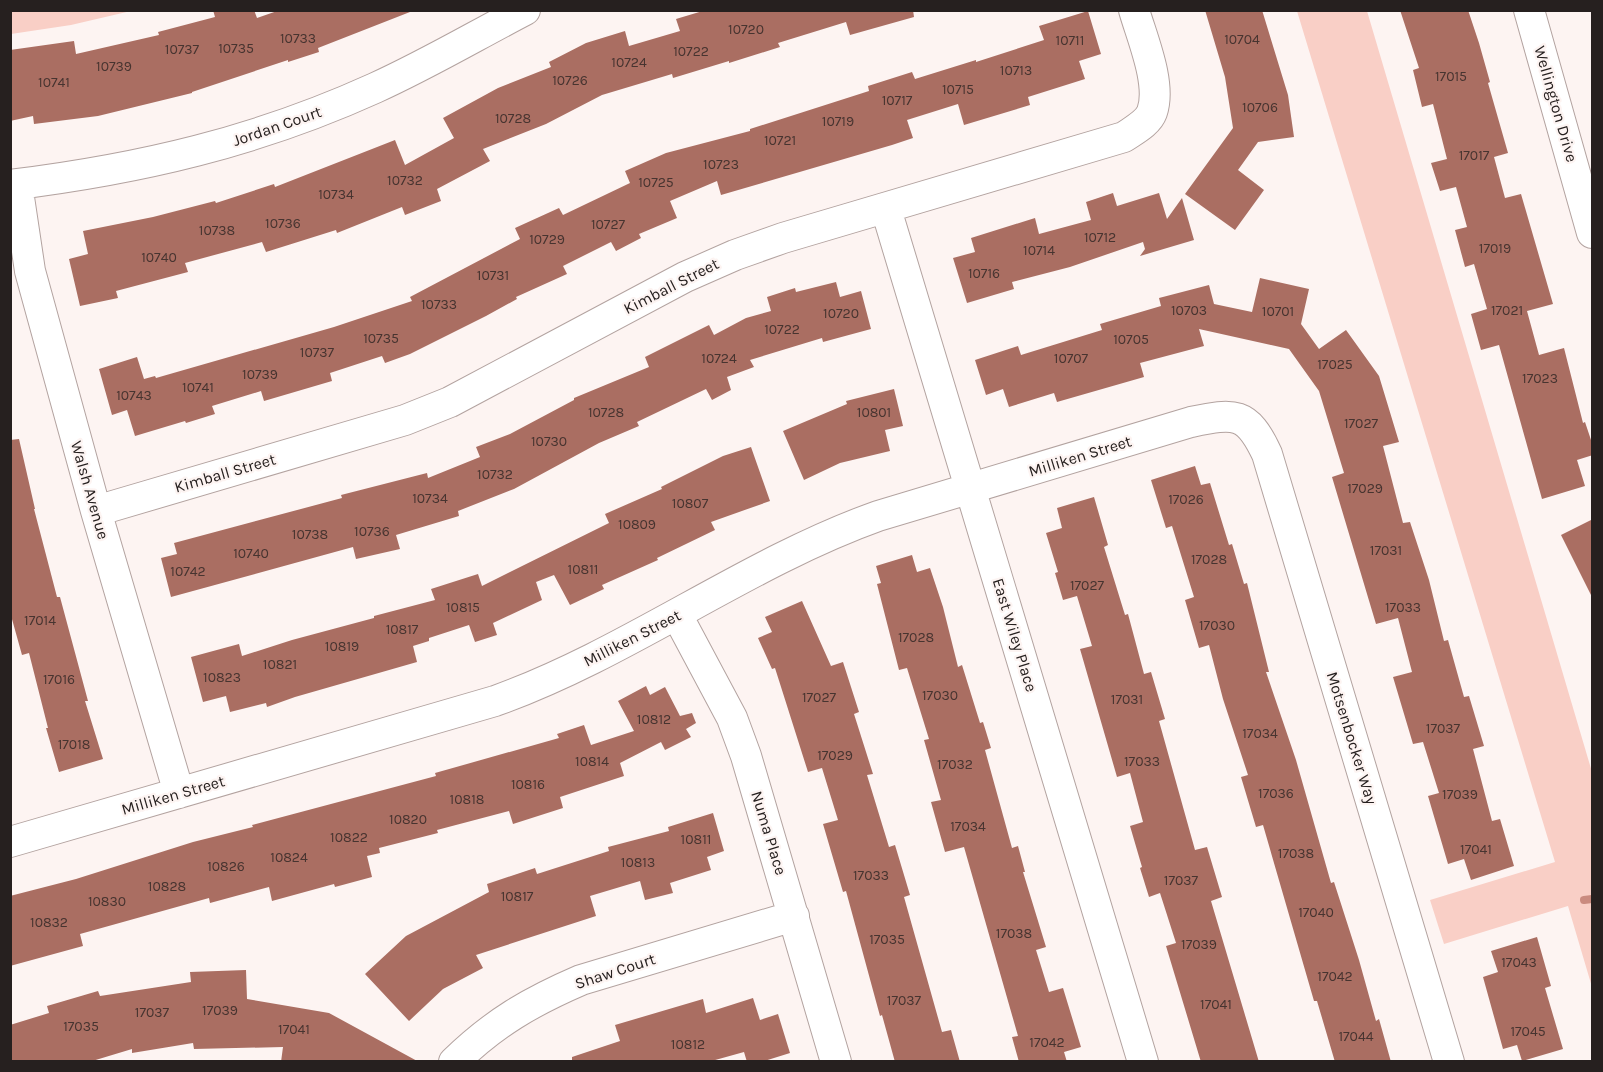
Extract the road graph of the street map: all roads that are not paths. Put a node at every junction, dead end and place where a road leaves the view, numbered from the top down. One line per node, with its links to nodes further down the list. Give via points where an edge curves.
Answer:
1 (525, 10): 4 (street, Jordan Court, via 376,88 276,128 147,164)
2 (1134, 10): 5 (street, Kimball Street, via 1155,96 1152,114 1140,126 1124,137)
3 (1529, 10): 6 (street, Wellington Drive)
4 (14, 185): 9 (street, Walsh Avenue, via 30,271)
5 (886, 208): 8 (street, East Wiley Place); 9 (street, Kimball Street, via 783,238 713,264 421,414)
6 (1593, 233)
7 (1244, 420): 8 (street, Milliken Street, via 1229,417 1191,422); 17 (street, Motsenbocker Way, via 1257,433 1267,454)
8 (972, 489): 10 (street, Milliken Street, via 844,528); 16 (street, East Wiley Place)
9 (96, 511): 11 (street, Walsh Avenue)
10 (677, 615): 11 (street, Milliken Street, via 596,658 495,702); 13 (street, Numa Place, via 732,718)
11 (179, 793): 12 (street, Milliken Street)
12 (10, 842)
13 (794, 916): 14 (street, Shaw Court, via 549,993 501,1021); 15 (street, Numa Place)
14 (454, 1062)
15 (836, 1062)
16 (1143, 1062)
17 (1449, 1062)

